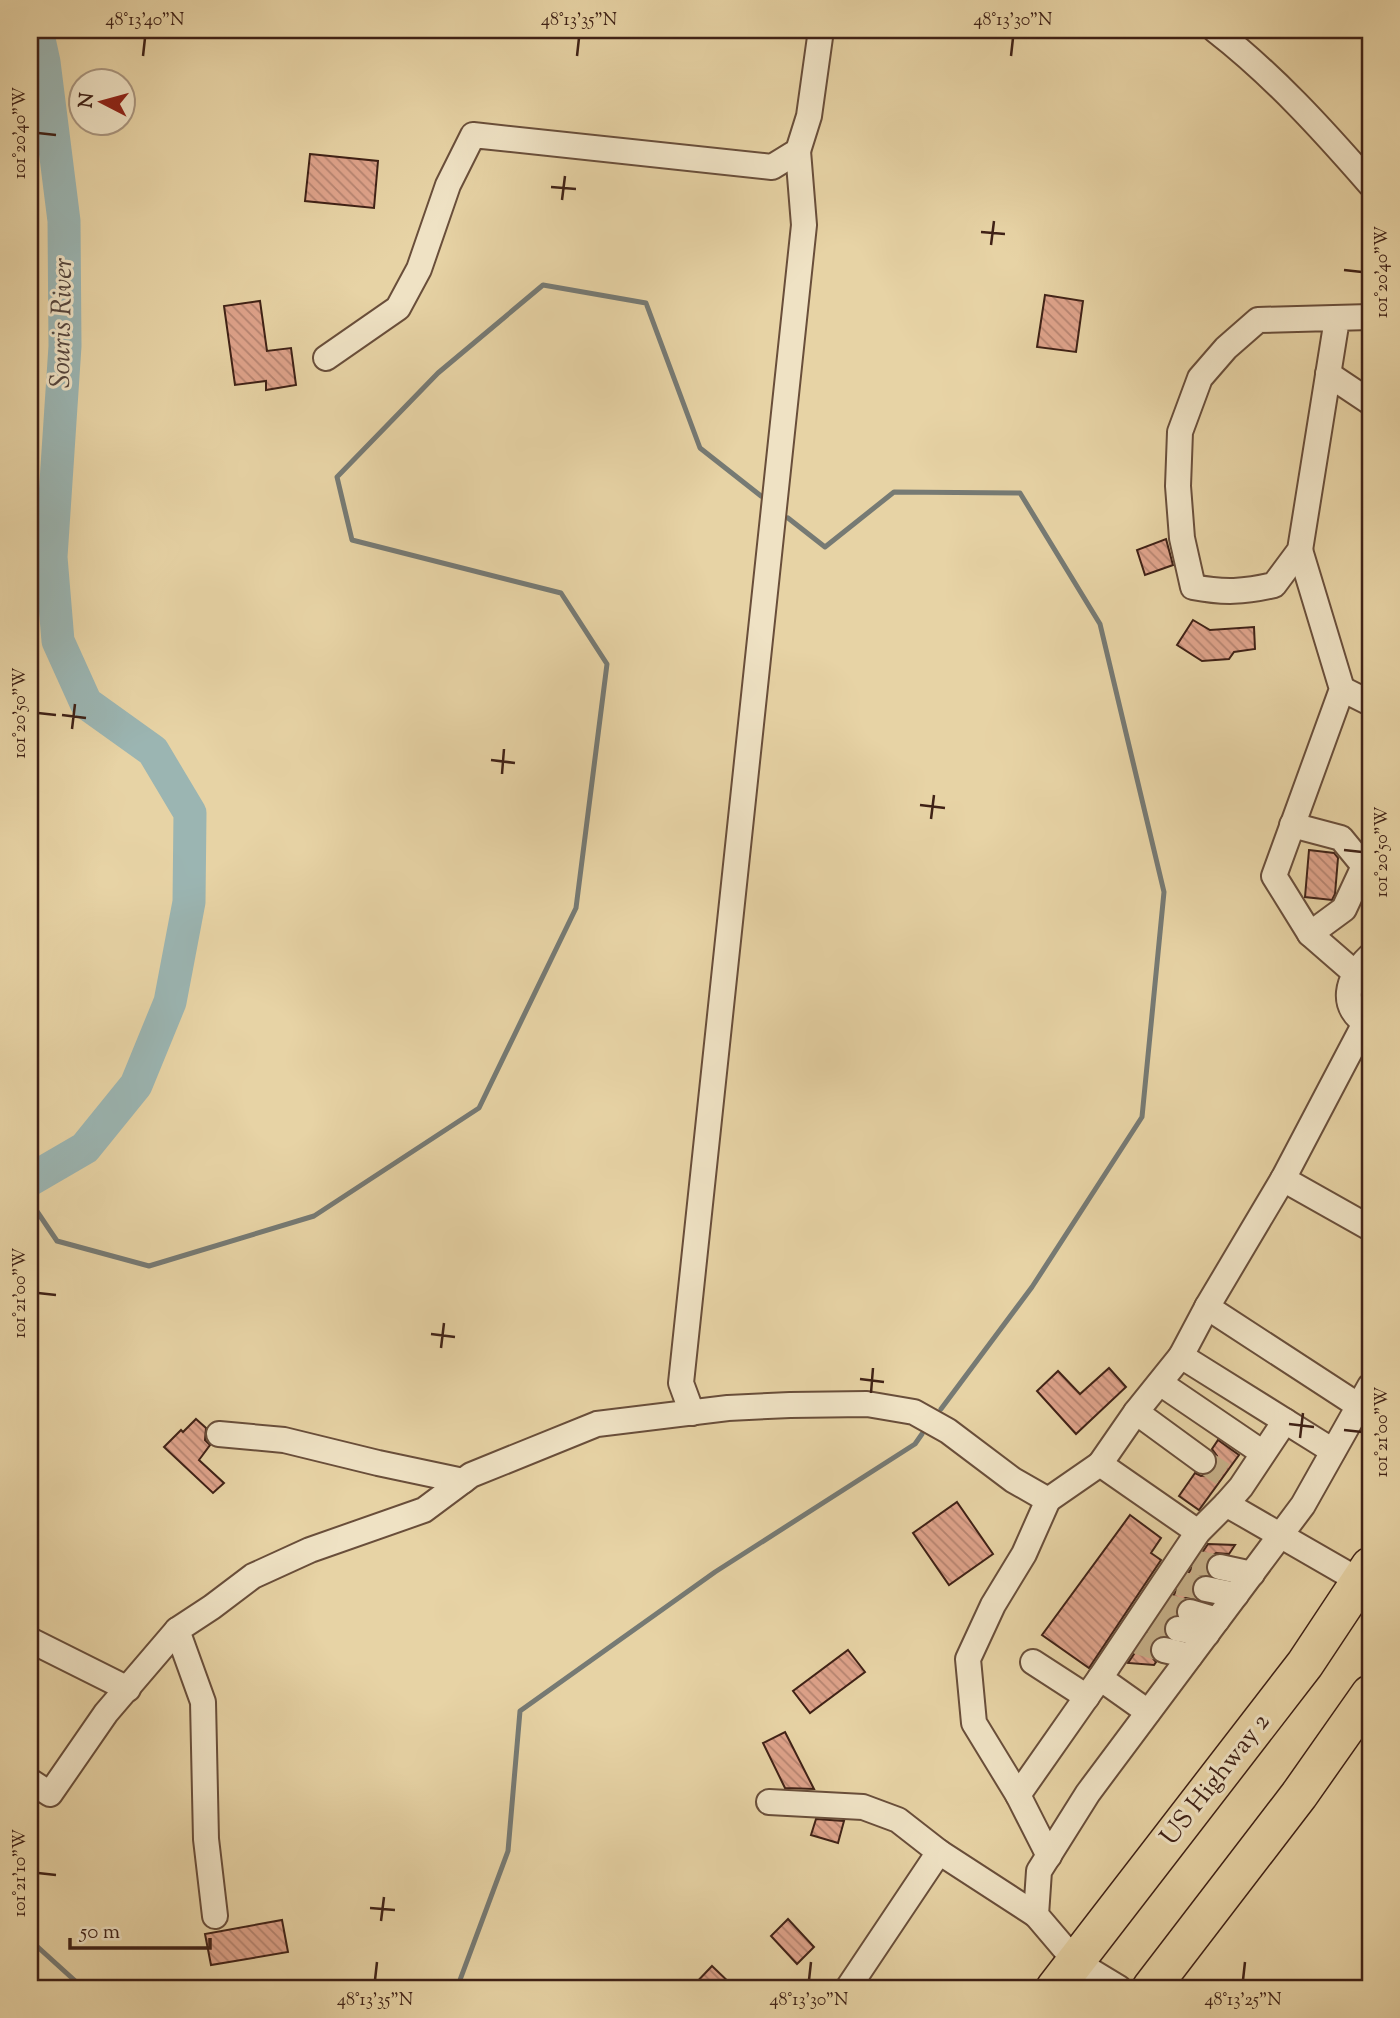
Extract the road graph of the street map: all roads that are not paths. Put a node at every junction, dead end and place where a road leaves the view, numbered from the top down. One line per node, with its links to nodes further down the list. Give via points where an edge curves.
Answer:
1 (821, 30): 3 (street, via 809,116)
2 (1215, 30): 4 (street, via 1318,124)
3 (798, 151): 7 (street, via 772,167 473,135 448,185 419,269 398,308); 23 (street, via 804,225 681,1383)
4 (1370, 184)
5 (1370, 317): 6 (street)
6 (1336, 319): 8 (street); 10 (street, via 1258,320 1200,378 1180,432 1182,538 1193,587 1243,592 1275,585)
7 (326, 358)
8 (1328, 374): 9 (street); 10 (street)
9 (1370, 402)
10 (1300, 551): 11 (street)
11 (1342, 689): 12 (street); 13 (street)
12 (1370, 703)
13 (1292, 825): 14 (street, via 1274,876); 14 (street, via 1341,838 1364,866 1344,909)
14 (1310, 934): 15 (street)
15 (1363, 965): 16 (street, via 1348,986 1351,1007)
16 (1367, 1025): 17 (street)
17 (1283, 1179): 18 (street); 19 (street)
18 (1370, 1228)
19 (1207, 1307): 20 (street); 21 (street)
20 (1170, 1370): 22 (street); 25 (street); 25 (street)
21 (1365, 1396): 26 (street)
22 (1136, 1412): 27 (street); 28 (street)
23 (692, 1413): 29 (street, via 597,1424); 31 (street, via 867,1404 914,1412)
24 (219, 1434): 29 (street, via 284,1440)
25 (1273, 1437): 26 (street); 30 (street)
26 (1334, 1451): 33 (street)
27 (1203, 1461)
28 (1100, 1464): 31 (street); 32 (street)
29 (463, 1481): 41 (street, via 424,1510 310,1550 253,1576)
30 (1230, 1489): 32 (street); 33 (street)
31 (1048, 1500): 51 (street, via 968,1659 974,1723)
32 (1198, 1532): 46 (street, via 1179,1571)
33 (1280, 1535): 35 (street); 36 (street)
34 (1220, 1567): 35 (street)
35 (1252, 1574): 38 (street)
36 (1367, 1578): 57 (highway, US Highway 2)
37 (1206, 1588): 38 (street)
38 (1236, 1595): 40 (street)
39 (1184, 1621): 40 (street)
40 (1212, 1627): 44 (street)
41 (177, 1630): 47 (street); 56 (street, via 203,1702 206,1839)
42 (30, 1640): 47 (street)
43 (1164, 1650): 44 (street)
44 (1190, 1656): 49 (street)
45 (1033, 1662): 46 (street)
46 (1094, 1688): 49 (street); 51 (street)
47 (128, 1689): 50 (street, via 50,1794)
48 (1370, 1694): 60 (highway)
49 (1148, 1712): 54 (street, via 1088,1793)
50 (30, 1781)
51 (1018, 1795): 54 (street)
52 (769, 1802): 53 (street, via 863,1807 898,1820)
53 (939, 1852): 55 (street); 58 (street)
54 (1049, 1856): 55 (street, via 1039,1871)
55 (1036, 1915): 57 (street)
56 (215, 1916)
57 (1066, 1975): 59 (street)
58 (848, 1988)
59 (1119, 1988)
60 (1151, 1988)

